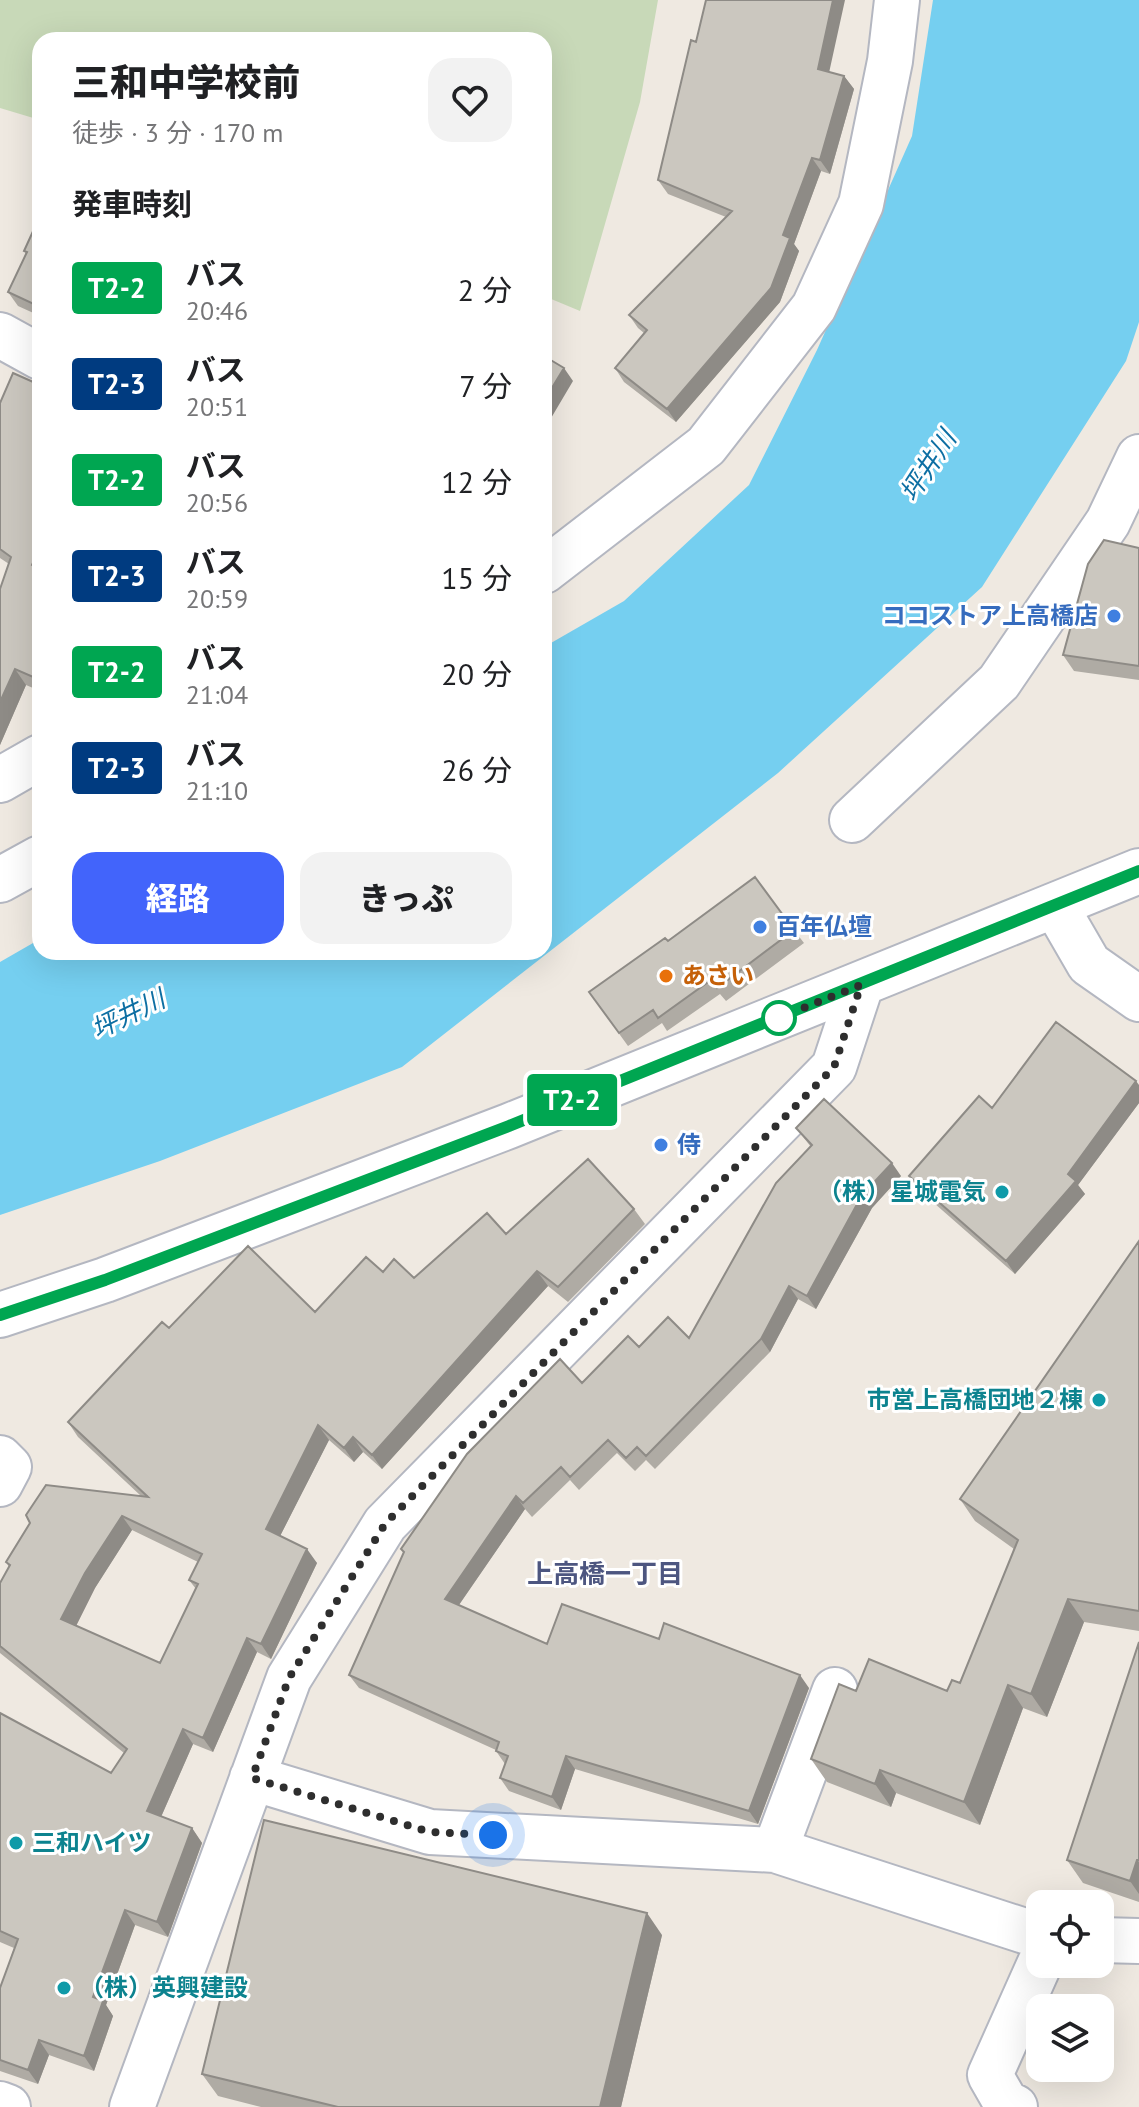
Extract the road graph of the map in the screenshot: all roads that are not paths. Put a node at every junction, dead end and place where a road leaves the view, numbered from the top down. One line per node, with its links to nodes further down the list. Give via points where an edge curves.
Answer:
1 (897, 0): 5 (street, via 861,204 814,307 706,446)
2 (0, 335): 3 (street)
3 (32, 353)
4 (1139, 457): 8 (street, via 1108,522 999,682)
5 (552, 562)
6 (32, 762): 7 (street)
7 (0, 780)
8 (852, 820)
9 (32, 862): 11 (street)
10 (1139, 871): 12 (street)
11 (0, 880)
12 (1056, 907): 13 (street); 14 (street, via 1089,964)
13 (861, 985): 15 (street, via 509,1126); 19 (street, via 834,1067 385,1524 289,1678)
14 (1139, 999)
15 (0, 1315)
16 (0, 1458): 17 (street, via 9,1467)
17 (0, 1484)
18 (835, 1690): 20 (street)
19 (252, 1778): 20 (street, via 430,1832); 27 (street)
20 (775, 1850): 21 (street)
21 (1026, 1931)
22 (1114, 1940): 23 (street)
23 (1139, 1941)
24 (1033, 1978): 28 (street, via 990,2075 1006,2103)
25 (0, 2104): 26 (street)
26 (8, 2107)
27 (132, 2107)
28 (1015, 2107)

